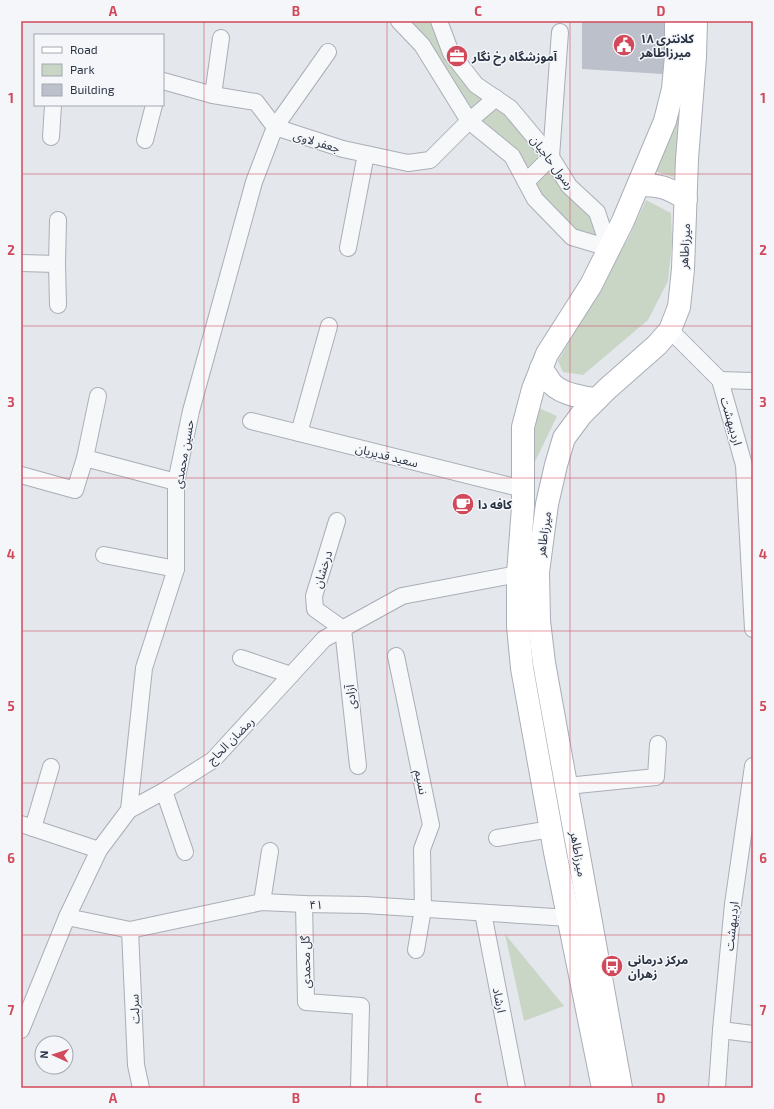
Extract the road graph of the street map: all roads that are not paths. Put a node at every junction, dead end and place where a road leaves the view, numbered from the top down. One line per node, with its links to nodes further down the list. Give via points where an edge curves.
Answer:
1 (399, 21): 13 (street, via 422,45)
2 (439, 21): 10 (street, رسول حاجیان, via 452,53 476,85)
3 (676, 21): 20 (main road, میرزاطاهر, via 673,89 665,121)
4 (696, 21): 21 (main road, میرزاطاهر)
5 (560, 32): 18 (street)
6 (221, 38): 9 (street)
7 (328, 52): 14 (street, حسین محمدی)
8 (164, 81): 9 (street)
9 (213, 95): 14 (street, via 256,102)
10 (496, 98): 13 (street, جعفر لاوی); 18 (street, رسول حاجیان, via 510,108)
11 (53, 106): 15 (street)
12 (154, 106): 16 (street)
13 (469, 121): 17 (street, جعفر لاوی, via 430,160 408,164); 19 (street, via 512,156)
14 (275, 127): 17 (street, جعفر لاوی); 39 (street, حسین محمدی, via 254,182 191,410)
15 (51, 137)
16 (145, 140)
17 (366, 154): 23 (street)
18 (551, 157): 19 (street); 24 (street, رسول حاجیان, via 570,186 597,212)
19 (526, 182): 24 (street, via 535,199 572,238)
20 (639, 185): 21 (main road, via 656,185 670,189); 24 (main road, میرزاطاهر)
21 (686, 199): 29 (main road, میرزاطاهر, via 679,307)
22 (58, 220): 26 (street)
23 (348, 248)
24 (609, 248): 30 (main road, میرزاطاهر, via 591,285 547,354)
25 (21, 263): 26 (street)
26 (57, 264): 27 (street)
27 (58, 305)
28 (329, 326): 36 (street)
29 (670, 330): 31 (street, اردیبهشت); 34 (main road, میرزاطاهر)
30 (541, 368): 34 (main road, via 553,385 570,394); 40 (main road, میرزاطاهر, via 523,427)
31 (720, 380): 32 (street); 46 (street, اردیبهشت, via 744,465)
32 (753, 381)
33 (98, 396): 37 (street)
34 (597, 399): 54 (main road, میرزاطاهر, via 564,438 547,504 538,572 539,621 544,663)
35 (251, 421): 36 (street, سعید قدیریان)
36 (299, 433): 40 (street, سعید قدیریان)
37 (85, 458): 38 (street, via 75,490); 39 (street)
38 (21, 476)
39 (176, 482): 43 (street, حسین محمدی)
40 (523, 489): 44 (main road, میرزاطاهر)
41 (337, 521): 45 (street, درخشان, via 314,596 315,609)
42 (104, 555): 43 (street)
43 (176, 569): 56 (street, حسین محمدی, via 144,668)
44 (518, 574): 45 (street, رمضان الحاج, via 402,596); 58 (main road, میرزاطاهر, via 518,626 522,668)
45 (343, 629): 49 (street, رمضان الحاج, via 324,639); 51 (street, آزادی)
46 (753, 629)
47 (396, 656): 65 (street, نسیم, via 431,824 422,849)
48 (241, 658): 49 (street)
49 (291, 675): 55 (street, رمضان الحاج, via 213,760)
50 (658, 744): 54 (street, via 656,777)
51 (358, 766)
52 (753, 766): 72 (street, اردیبهشت, via 733,904)
53 (51, 767): 57 (street)
54 (567, 786): 78 (main road, میرزاطاهر)
55 (164, 791): 56 (street, رمضان الحاج); 62 (street)
56 (129, 810): 60 (street, رمضان الحاج)
57 (27, 826): 60 (street)
58 (551, 829): 59 (street); 68 (main road, میرزاطاهر)
59 (497, 838)
60 (99, 850): 67 (street, رمضان الحاج)
61 (270, 851): 63 (street)
62 (185, 852)
63 (262, 902): 64 (street, ۴۱); 69 (street, ۴۱)
64 (304, 904): 65 (street, ۴۱); 75 (street, گل محمدی, via 306,1002 361,1006)
65 (423, 908): 66 (street, ۴۱); 70 (street, نسیم)
66 (483, 913): 68 (street, ۴۱); 76 (street, ارشاد)
67 (67, 917): 69 (street, ۴۱); 71 (street, رمضان الحاج)
68 (569, 918): 77 (main road, میرزاطاهر)
69 (130, 930): 74 (street, سرلت, via 136,1065)
70 (416, 950)
71 (21, 1030)
72 (721, 1030): 73 (street); 79 (street, اردیبهشت)
73 (753, 1034)
74 (141, 1088)
75 (359, 1088)
76 (517, 1088)
77 (603, 1088)
78 (622, 1088)
79 (717, 1088)

